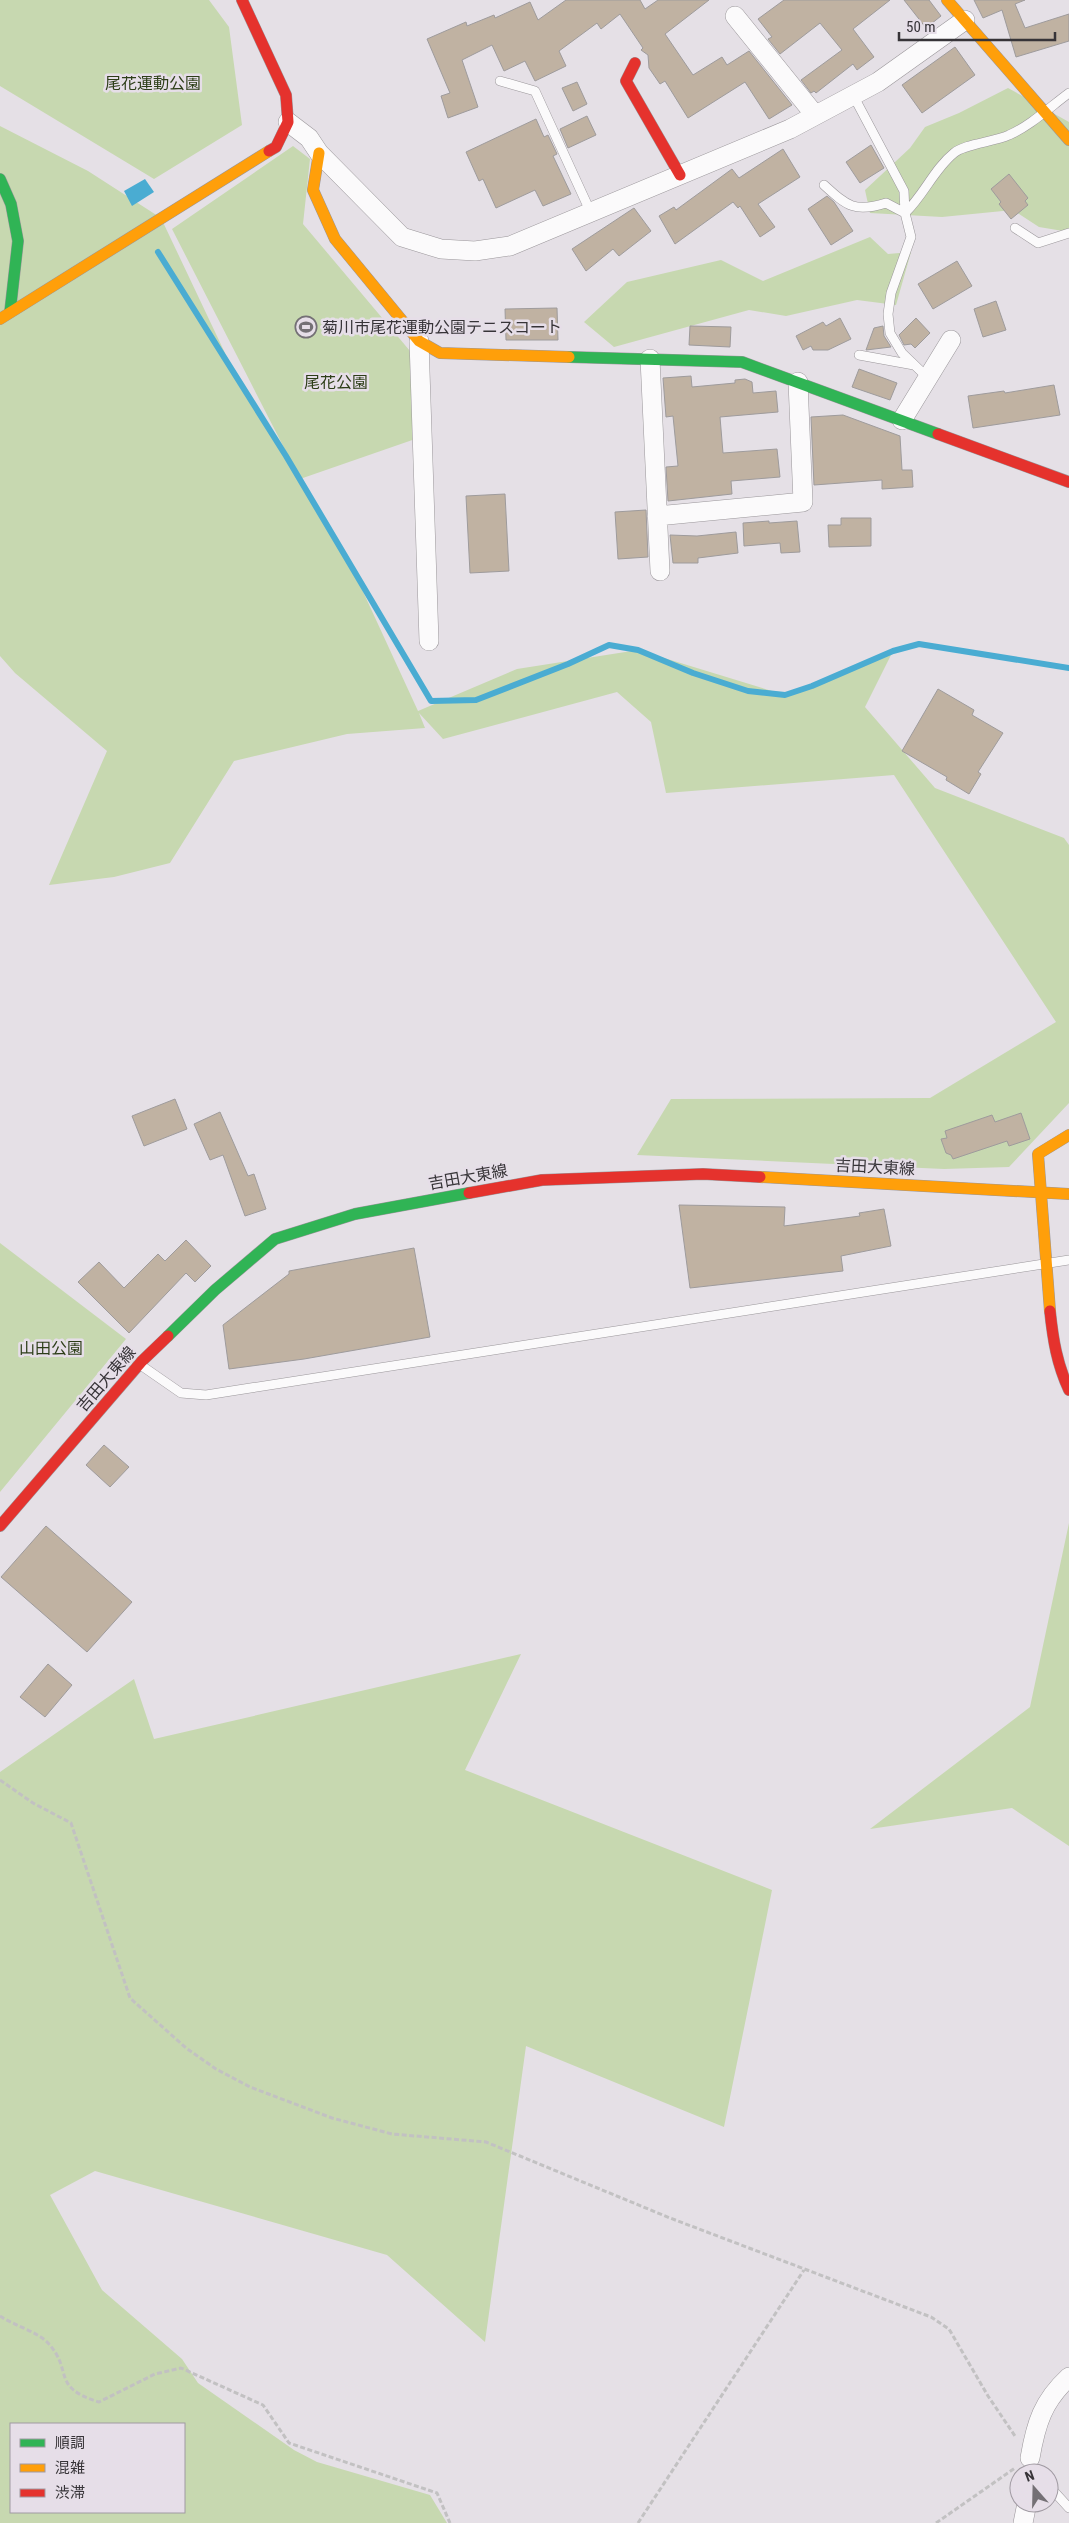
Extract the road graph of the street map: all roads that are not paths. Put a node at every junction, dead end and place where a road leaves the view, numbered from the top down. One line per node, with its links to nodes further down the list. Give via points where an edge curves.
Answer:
1 (242, 0): 11 (street, via 286,95)
2 (947, 0): 4 (street)
3 (735, 16): 10 (street)
4 (965, 20): 8 (street, via 878,82); 9 (street)
5 (635, 63): 14 (street, via 626,81)
6 (500, 81): 17 (lane, via 535,92)
7 (1069, 93): 9 (lane)
8 (853, 95): 10 (street); 18 (lane, via 904,191)
9 (1044, 111): 12 (street); 18 (lane, via 1009,135 961,148 952,154)
10 (815, 115): 14 (street)
11 (288, 122): 13 (street, via 309,138); 21 (street, via 276,147)
12 (1069, 140)
13 (319, 153): 17 (street, via 402,237 441,249 475,251 510,246); 24 (street, via 313,190 335,239)
14 (680, 175): 17 (street)
15 (0, 179): 21 (street, via 10,204 18,241)
16 (824, 185): 18 (lane, via 845,204 867,209 886,203)
17 (590, 213)
18 (905, 213): 27 (lane, via 911,237 891,292 888,314 890,332 902,353)
19 (1015, 228): 20 (lane, via 1038,243)
20 (1069, 233)
21 (10, 312): 22 (street)
22 (0, 319)
23 (951, 340): 27 (street)
24 (419, 341): 26 (street, via 440,352); 33 (street)
25 (859, 355): 27 (lane)
26 (650, 359): 28 (street, via 742,362); 31 (street)
27 (921, 372): 29 (street)
28 (798, 382): 29 (street); 31 (street, via 803,502)
29 (902, 420): 30 (street)
30 (1069, 482)
31 (657, 516): 32 (street)
32 (660, 571)
33 (429, 641)
34 (1069, 1134): 35 (street, via 1038,1154)
35 (1040, 1192): 36 (street, 吉田大東線); 38 (street); 39 (street, 吉田大東線, via 703,1174 542,1180 355,1214 275,1239 215,1290)
36 (1069, 1194)
37 (1069, 1260): 38 (lane)
38 (1047, 1262): 39 (lane, via 206,1394 181,1393); 40 (street, via 1053,1344 1059,1369)
39 (140, 1364): 41 (street, 吉田大東線)
40 (1069, 1390)
41 (0, 1526)
42 (1069, 2377): 43 (street, via 1045,2403 1033,2439)
43 (1035, 2463)
44 (1059, 2497): 45 (lane)
45 (1069, 2508)

